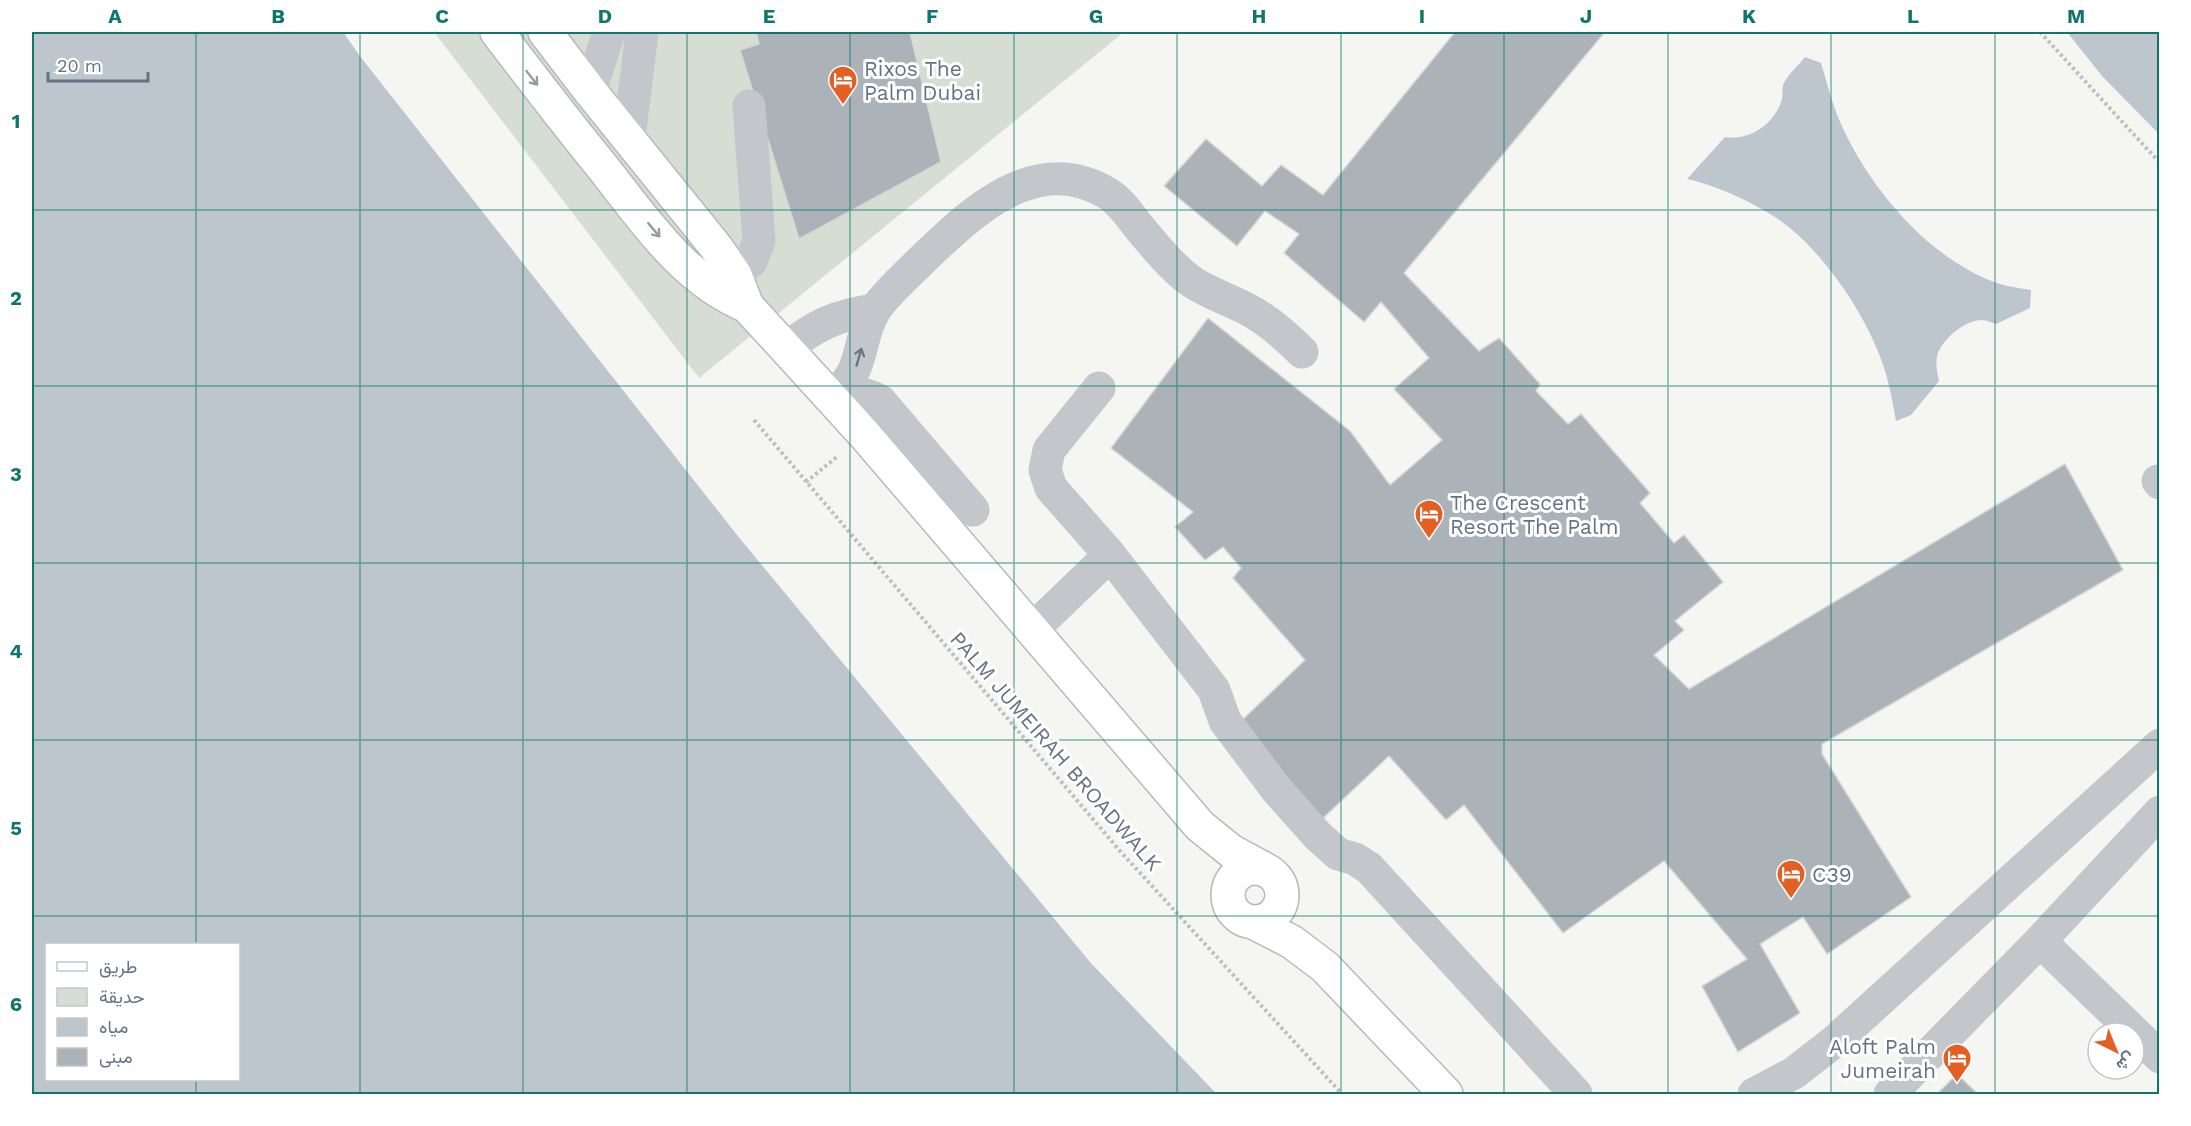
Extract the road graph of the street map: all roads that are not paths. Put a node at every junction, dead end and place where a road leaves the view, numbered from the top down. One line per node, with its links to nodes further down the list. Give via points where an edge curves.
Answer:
1 (497, 32): 9 (main road, one-way to 9, via 603,169 688,269 716,291)
2 (545, 32): 5 (main road)
3 (609, 32): 5 (lane)
4 (642, 32): 7 (lane)
5 (590, 91): 7 (main road)
6 (749, 106): 8 (lane, via 759,242 751,261)
7 (629, 138): 8 (main road)
8 (735, 275): 9 (main road)
9 (747, 306): 11 (main road)
10 (874, 310): 11 (lane, via 827,321); 12 (lane, via 946,237 1005,192 1024,183 1067,180 1107,193 1161,254 1190,280 1266,321); 14 (lane, one-way to 10, via 852,376)
11 (786, 349): 14 (main road)
12 (1302, 352)
13 (1099, 387): 18 (lane, via 1049,450 1045,470 1051,488)
14 (832, 398): 15 (lane, via 862,393 880,401); 16 (main road)
15 (928, 455): 16 (lane); 17 (lane)
16 (902, 478): 19 (main road)
17 (973, 510)
18 (1110, 555): 19 (lane); 30 (lane, via 1214,690 1225,721 1277,790 1338,854 1369,868)
19 (1032, 630): 22 (main road)
20 (2160, 745): 31 (lane, via 1822,1052)
21 (2160, 812): 26 (lane)
22 (1200, 826): 23 (main road); 24 (main road)
23 (1274, 883): 24 (main road, via 1257,868 1240,872); 25 (main road, via 1277,912); 27 (main road)
24 (1227, 894): 25 (main road, via 1232,911)
25 (1255, 923): 27 (main road, via 1292,942)
26 (2040, 941): 28 (lane); 32 (lane)
27 (1325, 966): 29 (main road)
28 (2160, 1057)
29 (1446, 1095)
30 (1576, 1095)
31 (1754, 1095)
32 (1890, 1095)

